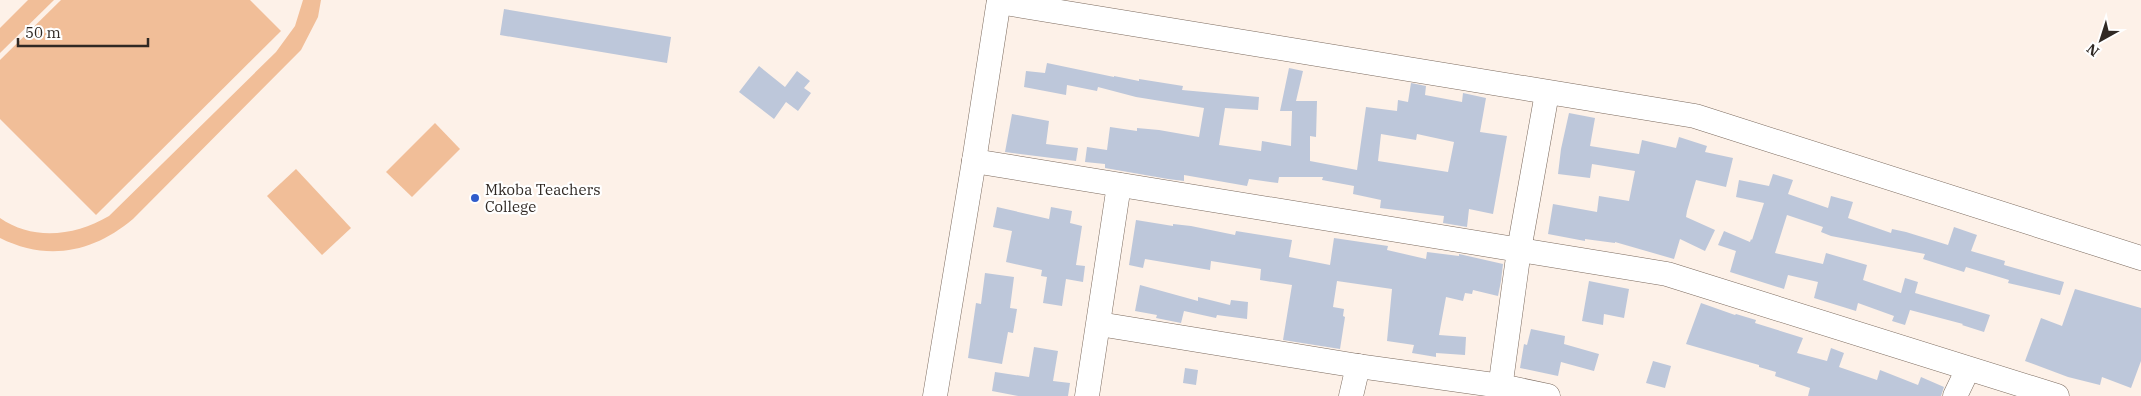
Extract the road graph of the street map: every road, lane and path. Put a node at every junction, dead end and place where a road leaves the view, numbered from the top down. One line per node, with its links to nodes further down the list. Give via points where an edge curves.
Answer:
1 (999, 1): 2 (street); 3 (street)
2 (1547, 93): 5 (street); 6 (street, via 1709,120)
3 (974, 161): 4 (street); 11 (street)
4 (1119, 185): 5 (street); 7 (street)
5 (1519, 250): 9 (street, via 1683,277); 10 (street)
6 (2141, 258)
7 (1099, 324): 8 (street); 12 (street)
8 (1358, 366): 10 (street); 13 (street)
9 (1968, 369): 15 (street); 16 (street)
10 (1500, 391): 14 (street)
11 (935, 396)
12 (1087, 396)
13 (1351, 396)
14 (1548, 396)
15 (1955, 396)
16 (2057, 396)

